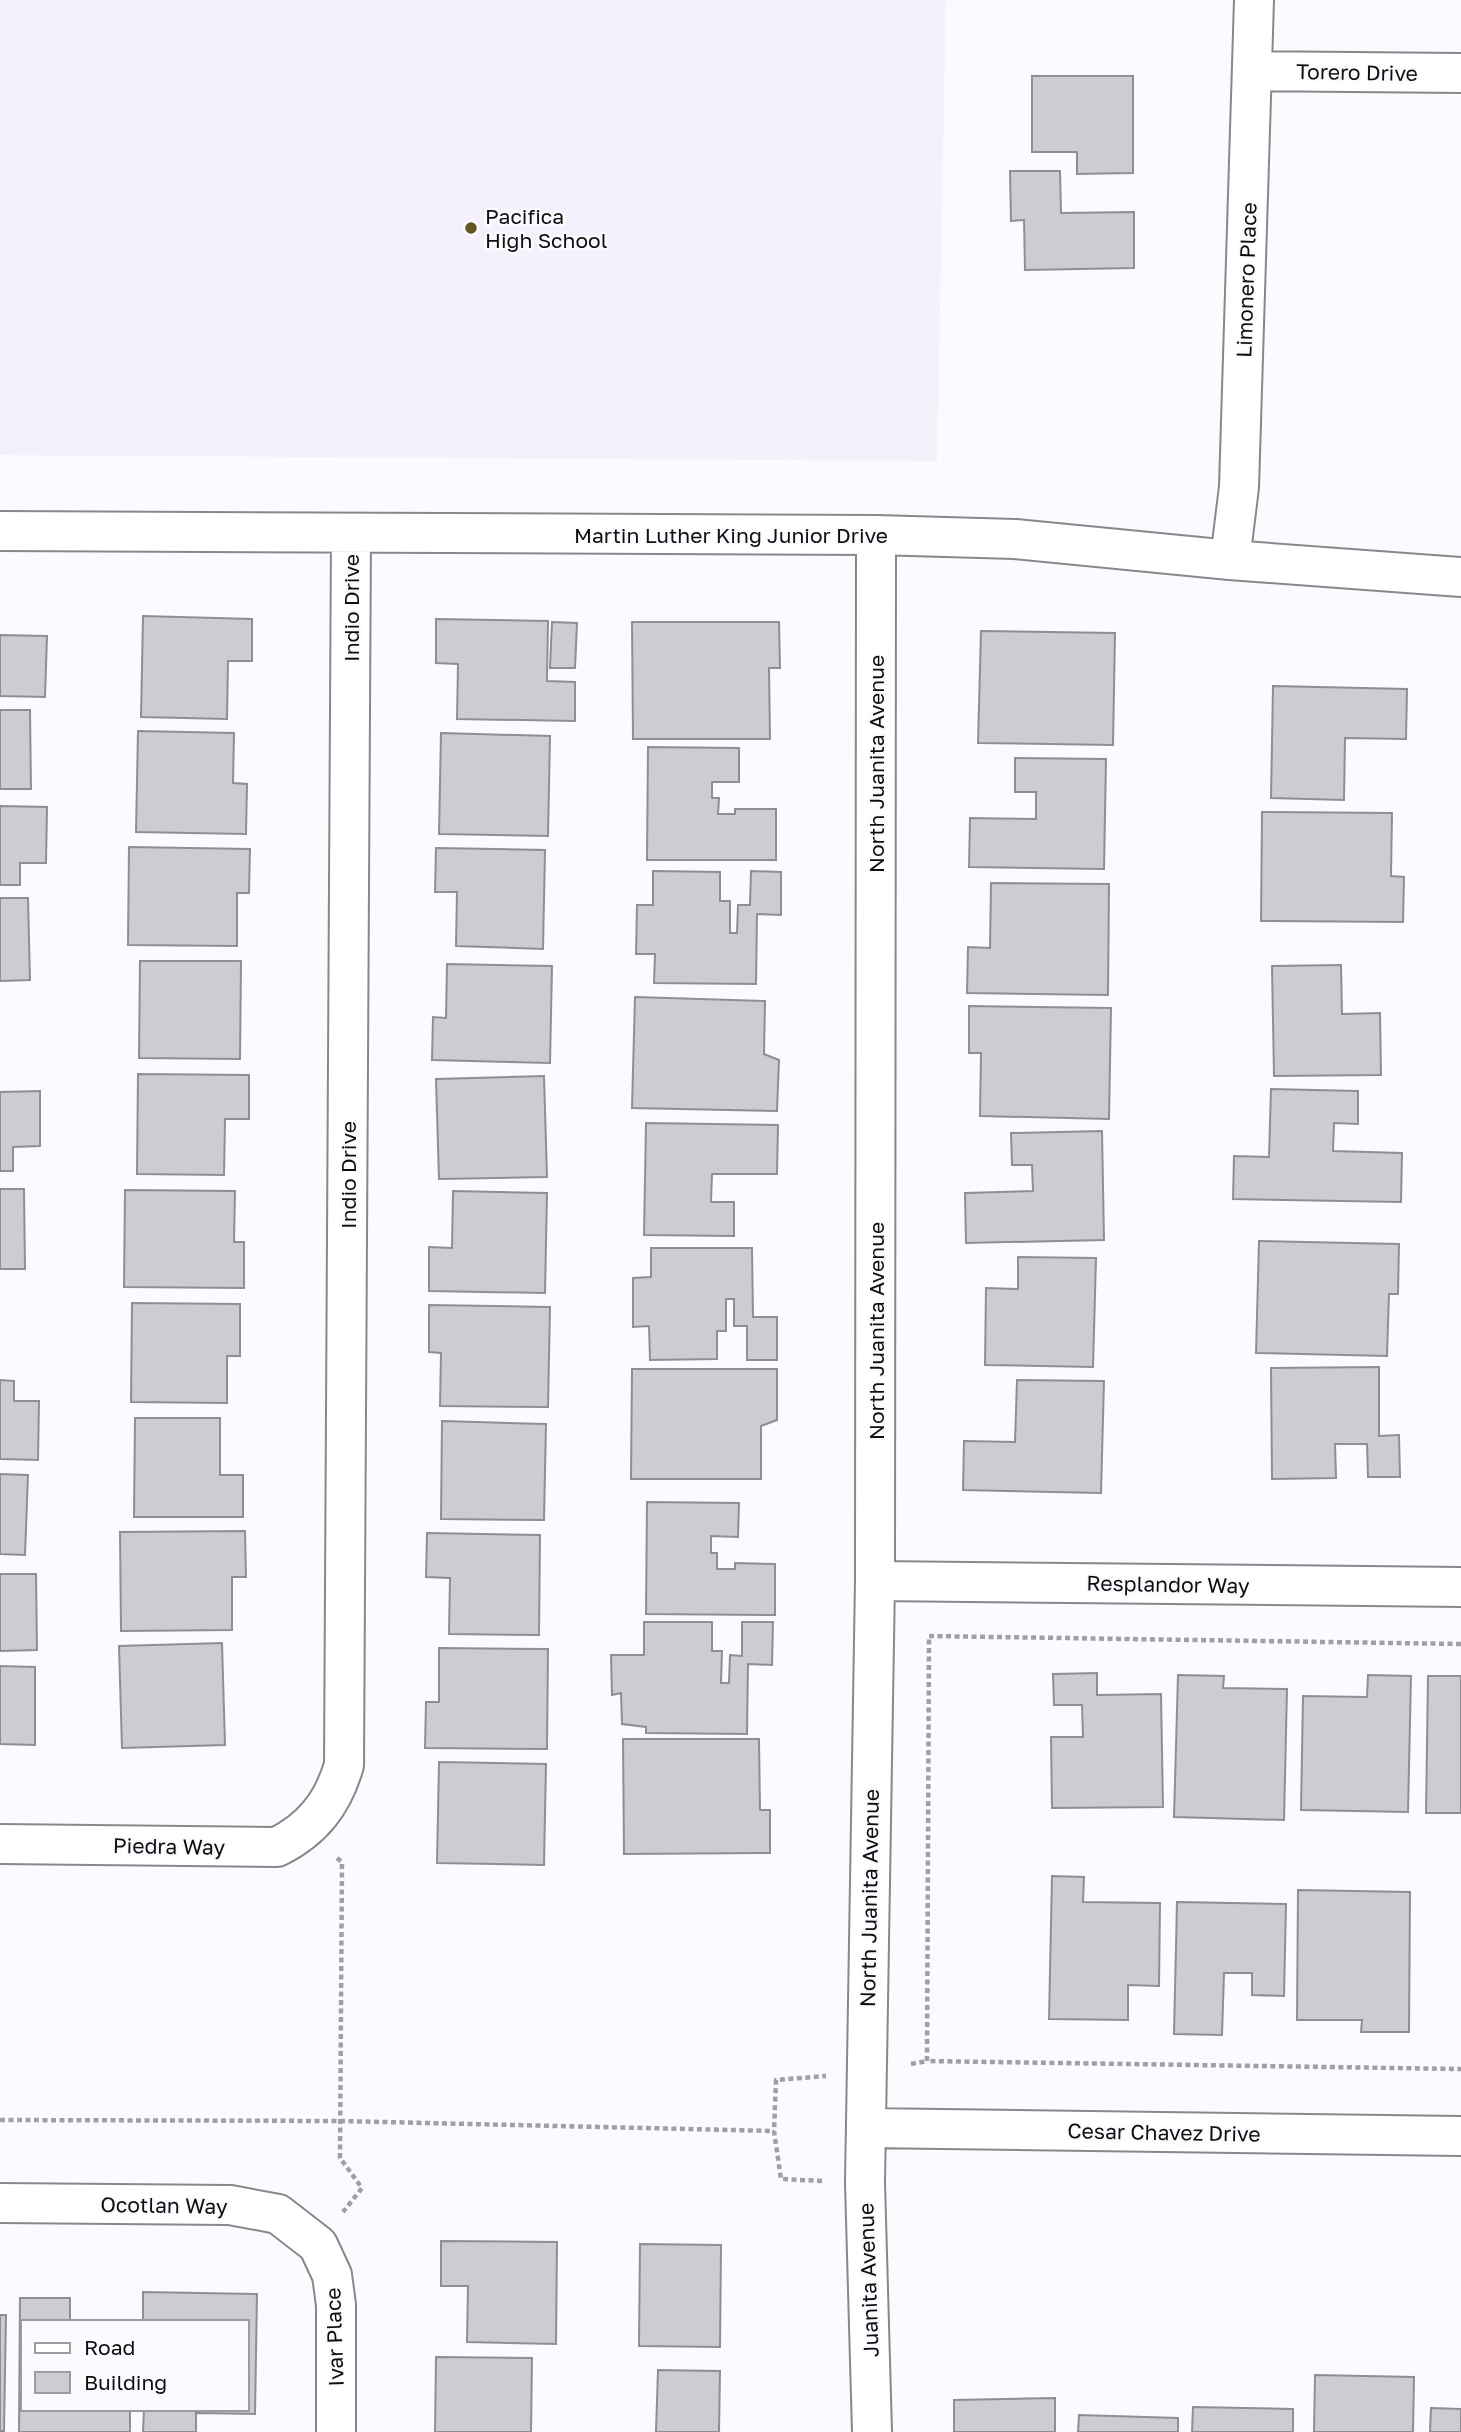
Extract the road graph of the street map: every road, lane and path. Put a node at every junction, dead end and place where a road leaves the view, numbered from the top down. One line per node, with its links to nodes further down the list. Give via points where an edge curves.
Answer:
1 (1254, 0): 2 (street, Limonero Place)
2 (1254, 71): 3 (street, Torero Drive); 7 (street, Limonero Place, via 1239,487)
3 (1461, 73)
4 (0, 531): 5 (street, Martin Luther King Junior Drive)
5 (351, 535): 6 (street, Martin Luther King Junior Drive); 12 (street, Indio Drive, via 345,1734 338,1785)
6 (876, 535): 7 (street, Martin Luther King Junior Drive, via 1015,538); 9 (street, North Juanita Avenue)
7 (1230, 560): 8 (street, Martin Luther King Junior Drive)
8 (1461, 577)
9 (875, 1581): 10 (street, Resplandor Way); 15 (street, North Juanita Avenue)
10 (1461, 1587)
11 (1461, 1644): 14 (path, via 929,1636 927,2047 927,2061)
12 (315, 1820): 13 (street, Piedra Way, via 298,1837 277,1847); 17 (path, via 342,1863)
13 (0, 1844)
14 (1461, 2069)
15 (866, 2073): 18 (street, North Juanita Avenue); 19 (path, via 776,2080)
16 (0, 2120): 17 (path)
17 (340, 2122): 19 (path); 23 (path, via 340,2158 362,2188)
18 (867, 2127): 20 (street, Cesar Chavez Drive); 21 (street, Juanita Avenue)
19 (774, 2131): 21 (path, via 781,2179)
20 (1461, 2136)
21 (865, 2183): 25 (street, Juanita Avenue)
22 (0, 2203): 23 (street, Ocotlan Way, via 230,2204 278,2214)
23 (318, 2245): 24 (street, Ivar Place, via 332,2275 336,2305)
24 (336, 2432)
25 (872, 2432)

